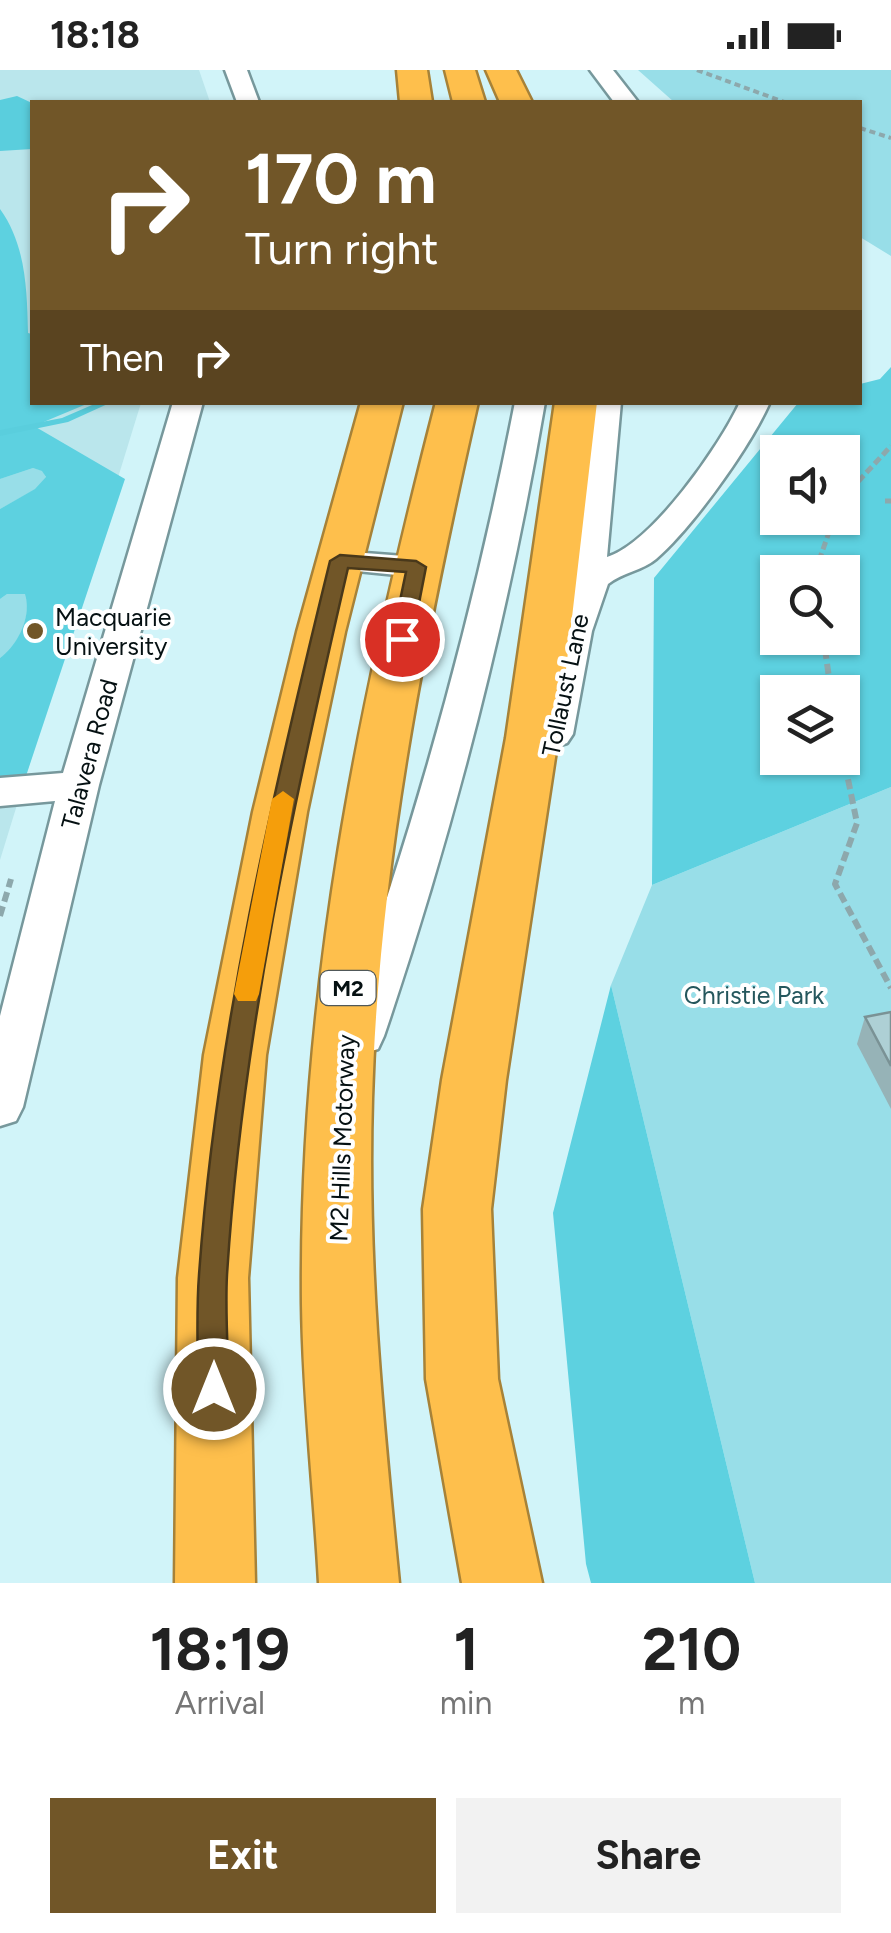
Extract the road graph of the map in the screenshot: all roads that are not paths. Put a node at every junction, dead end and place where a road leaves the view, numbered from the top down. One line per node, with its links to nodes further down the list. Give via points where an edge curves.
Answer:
1 (236, 70): 6 (street)
2 (412, 70): 7 (highway)
3 (460, 70): 8 (highway)
4 (500, 70): 9 (highway)
5 (601, 70): 10 (street)
6 (247, 100)
7 (416, 100)
8 (468, 100)
9 (515, 100)
10 (624, 100)
11 (187, 405): 21 (street, Talavera Road)
12 (381, 405): 18 (highway)
13 (456, 405): 19 (highway, M2 Hills Motorway / M2)
14 (529, 405): 24 (street, via 501,559 417,874)
15 (576, 405): 23 (highway)
16 (606, 405): 20 (street)
17 (754, 405): 20 (street, Tollaust Lane, via 743,428 641,556 605,568)
18 (340, 561): 19 (street); 26 (highway, via 280,812 236,1055 213,1278)
19 (416, 567): 24 (highway, M2 Hills Motorway / M2, via 369,817)
20 (584, 601): 23 (street, Tollaust Lane, via 544,784)
21 (79, 785): 22 (street); 25 (street, Talavera Road)
22 (0, 792)
23 (503, 912): 28 (highway, via 457,1209 462,1379)
24 (340, 1099): 27 (highway, M2 Hills Motorway / M2, via 337,1306)
25 (0, 1107)
26 (215, 1583)
27 (359, 1583)
28 (502, 1583)

